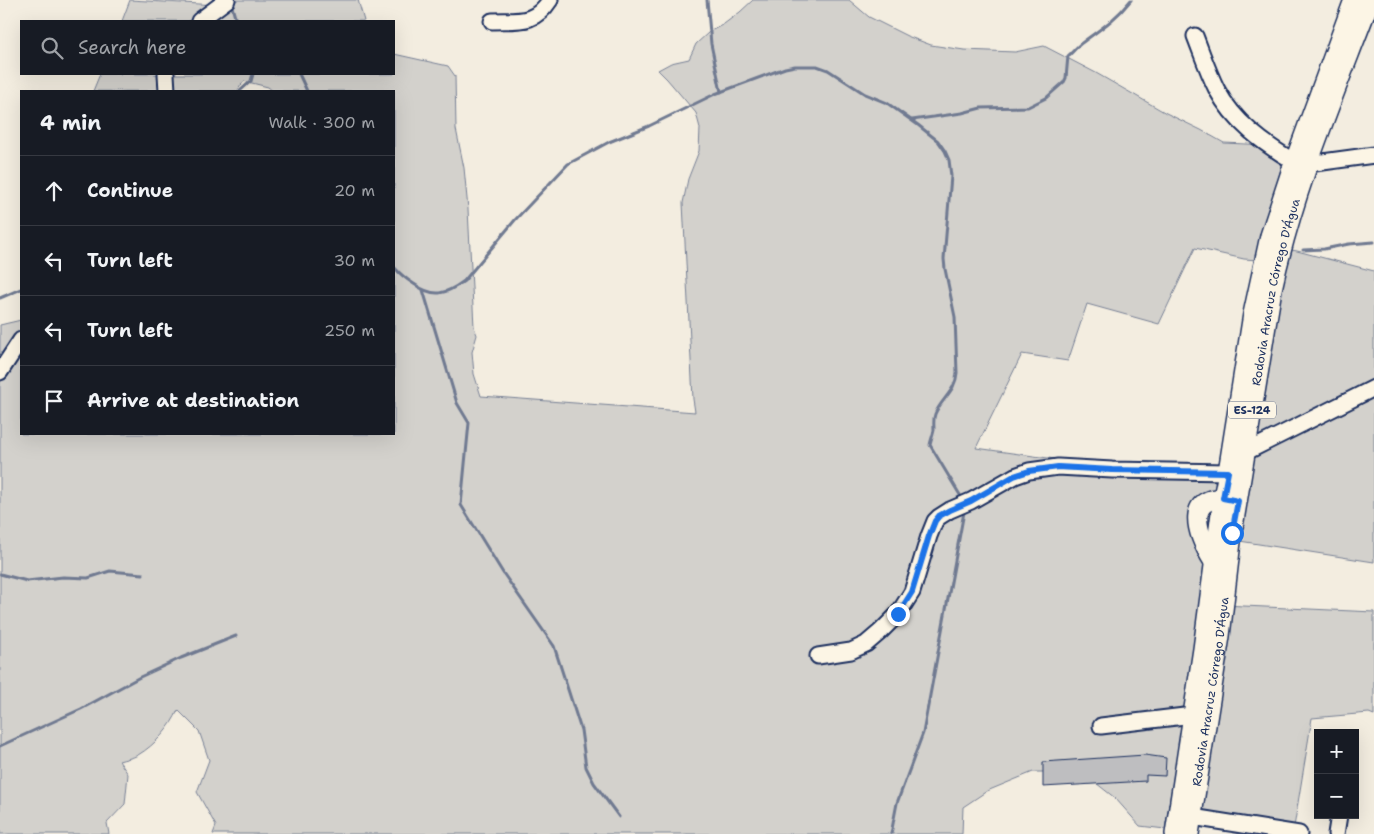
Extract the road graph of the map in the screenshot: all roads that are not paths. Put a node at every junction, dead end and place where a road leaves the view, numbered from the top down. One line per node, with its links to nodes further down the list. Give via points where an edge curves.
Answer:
1 (227, 0): 5 (street)
2 (550, 0): 6 (street, via 544,9 525,20)
3 (1354, 0): 11 (main road, Rodovia Aracruz Córrego D'Água / ES-124)
4 (1370, 0): 11 (main road, Rodovia Aracruz Córrego D'Água / ES-124)
5 (200, 20)
6 (492, 21)
7 (1195, 36): 11 (street, via 1218,91 1229,108 1258,138)
8 (166, 75): 9 (street)
9 (167, 90)
10 (1374, 155): 11 (street)
11 (1301, 163): 15 (main road, Rodovia Aracruz Córrego D'Água / ES-124, via 1272,289); 16 (main road, Rodovia Aracruz Córrego D'Água / ES-124, via 1270,236 1253,314)
12 (20, 342): 13 (street)
13 (0, 372)
14 (1374, 388): 15 (street)
15 (1246, 452): 17 (main road, Rodovia Aracruz Córrego D'Água / ES-124)
16 (1228, 472): 17 (main road, Rodovia Aracruz Córrego D'Água / ES-124); 18 (street, via 1058,467 1014,476 939,516 929,536 912,592 898,614 880,632 852,651)
17 (1230, 500): 19 (main road, Rodovia Aracruz Córrego D'Água, via 1204,502 1198,515 1202,540 1214,562); 22 (main road, Rodovia Aracruz Córrego D'Água / ES-124, via 1232,533 1220,636)
18 (818, 656)
19 (1193, 715): 20 (street); 23 (main road, Rodovia Aracruz Córrego D'Água)
20 (1101, 726)
21 (1338, 819): 25 (street)
22 (1191, 825): 24 (street)
23 (1175, 834)
24 (1298, 834)
25 (1336, 834)

